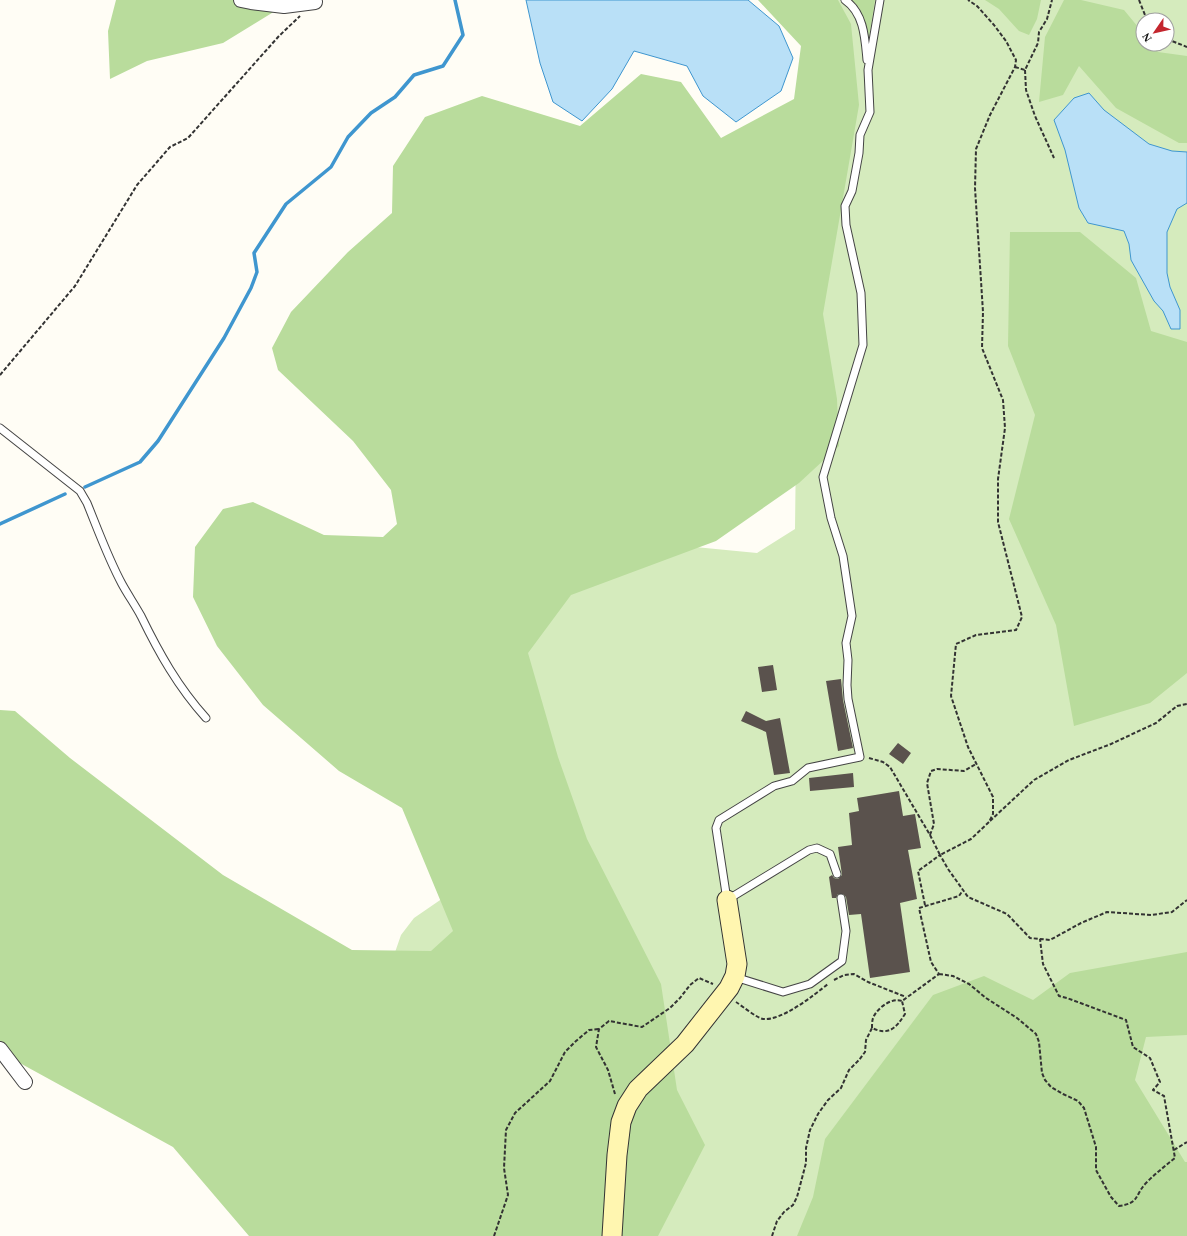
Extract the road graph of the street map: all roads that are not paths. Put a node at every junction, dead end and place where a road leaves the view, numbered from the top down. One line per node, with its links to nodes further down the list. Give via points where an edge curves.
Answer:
1 (241, 0): 4 (street, via 284,6)
2 (846, 0): 5 (lane, via 861,19)
3 (880, 0): 5 (lane)
4 (315, 2)
5 (868, 70): 10 (lane, via 870,112 860,135 852,191 845,206 846,225 861,293 863,345 823,477 830,518 843,556 852,616 846,643 847,685 860,757 808,768 792,781 774,786 719,820 716,828)
6 (0, 428): 7 (lane, via 80,491 122,584 163,661 190,701)
7 (206, 718)
8 (837, 874): 10 (lane, via 830,854 817,848 809,850)
9 (841, 898): 11 (lane, via 846,931 842,961 833,968 810,984 783,992)
10 (727, 900): 11 (street, via 737,964)
11 (735, 976): 14 (street, via 729,988 686,1044 638,1089 627,1106 621,1122 618,1148)
12 (0, 1049): 13 (street)
13 (25, 1082)
14 (612, 1236)

